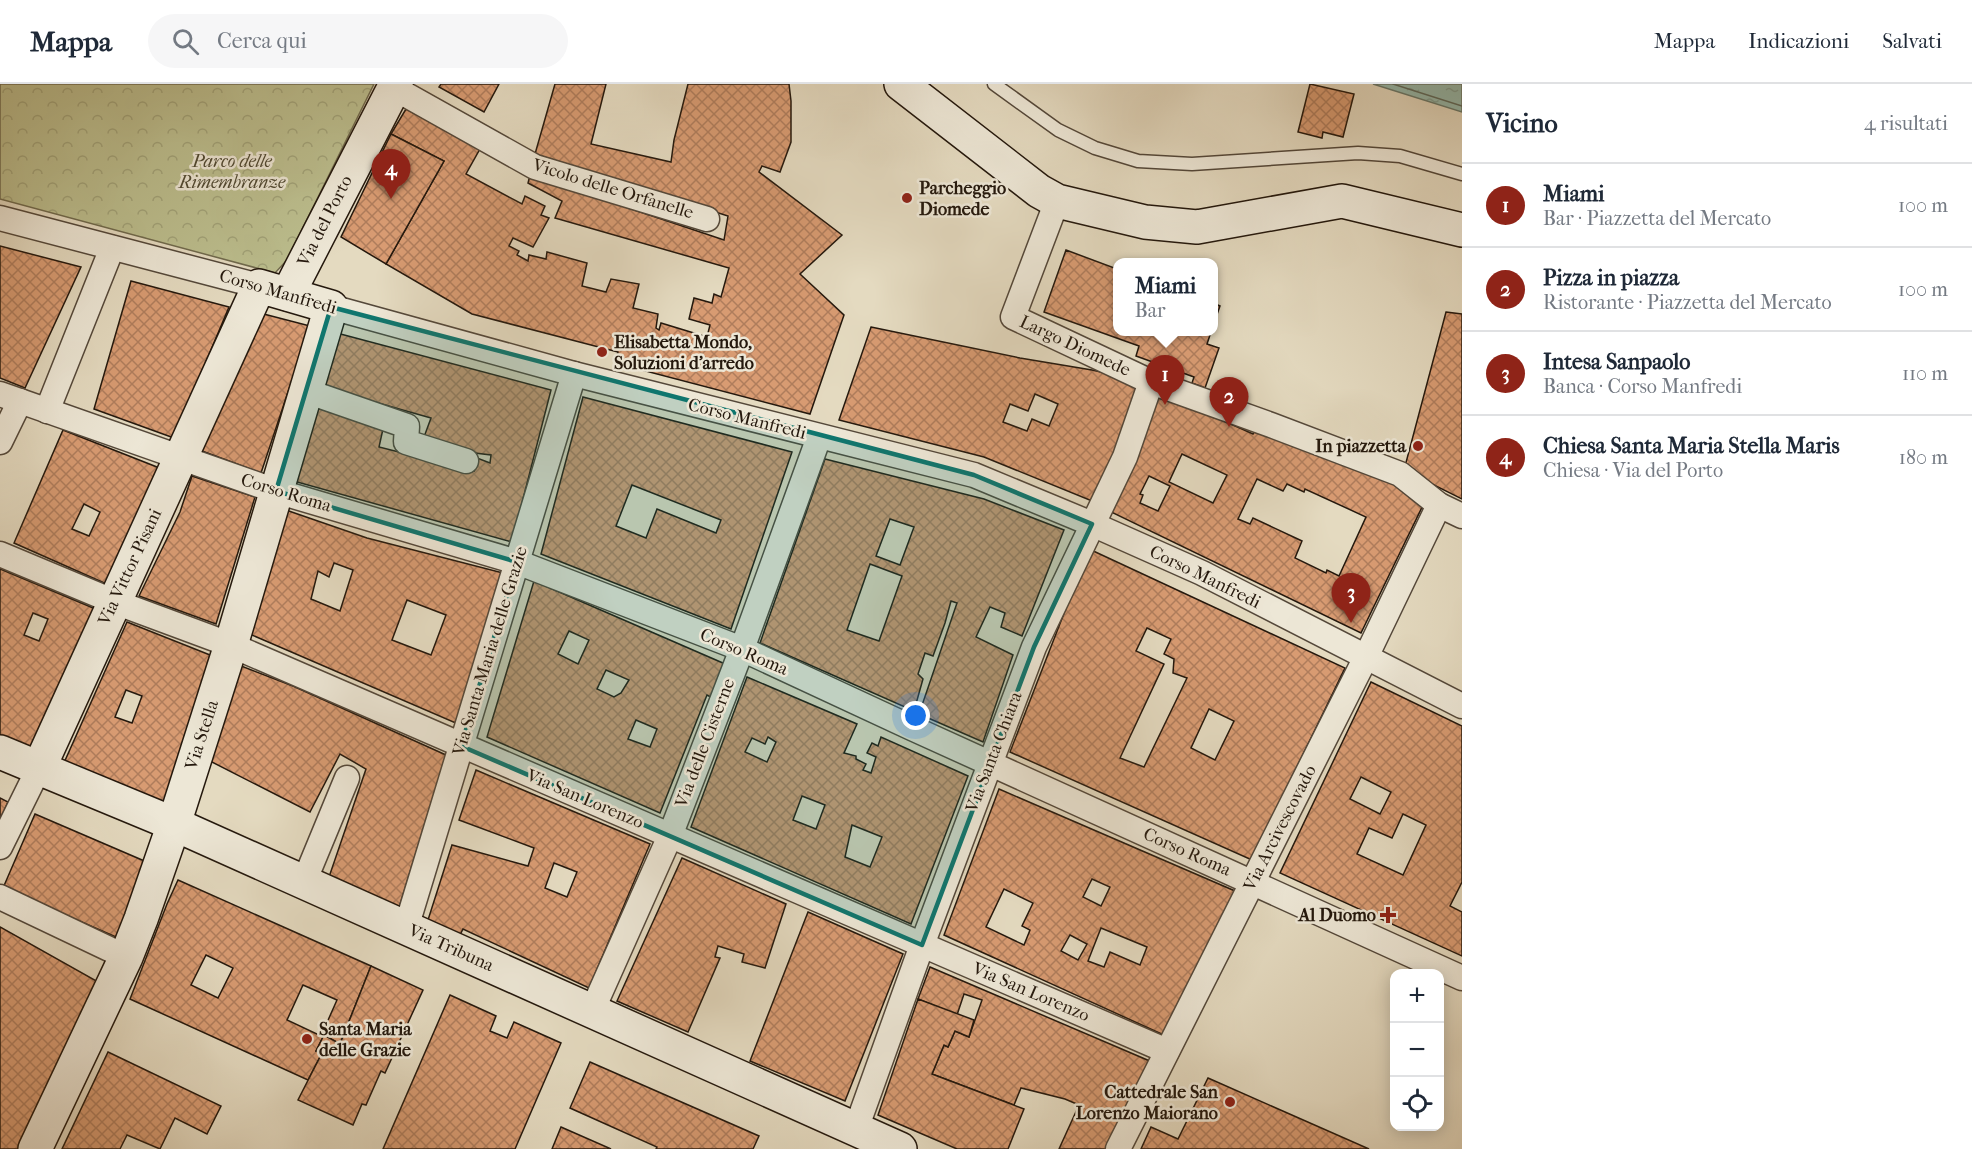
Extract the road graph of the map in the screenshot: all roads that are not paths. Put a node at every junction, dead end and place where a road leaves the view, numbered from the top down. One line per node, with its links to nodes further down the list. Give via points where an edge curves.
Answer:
1 (901, 84): 5 (street)
2 (993, 84): 4 (lane, via 1058,130 1095,148 1138,161 1192,164 1358,153 1400,156)
3 (395, 86): 7 (street, Vicolo delle Orfanelle, via 535,167); 10 (street, Via del Porto)
4 (1462, 174)
5 (1057, 201): 8 (street, via 1145,222 1197,226 1342,201); 13 (street, Largo Diomede, via 1013,317)
6 (0, 218): 9 (street, Corso Manfredi)
7 (707, 219)
8 (1462, 230)
9 (112, 248): 10 (street, Corso Manfredi); 16 (street)
10 (273, 290): 11 (street, Corso Manfredi); 19 (street, Via Vittor Pisani)
11 (332, 307): 12 (street, Corso Manfredi); 14 (street, Via Stella)
12 (574, 374): 17 (street, Corso Manfredi); 26 (street, Via Santa Maria delle Grazie)
13 (1151, 382): 22 (street, via 1400,474); 24 (street, Via Santa Chiara, via 1125,458)
14 (306, 391): 20 (street, via 406,426 406,442); 21 (street, Via Stella)
15 (10, 397): 16 (street, Corso Roma); 18 (street)
16 (48, 411): 19 (street, Corso Roma)
17 (819, 437): 24 (street, Corso Manfredi, via 974,475); 29 (street, Via delle Cisterne)
18 (0, 442)
19 (180, 458): 21 (street, Corso Roma); 27 (street, Via Vittor Pisani)
20 (466, 461)
21 (276, 491): 26 (street, Corso Roma); 28 (street, Via Stella)
22 (1439, 505): 23 (street); 30 (street, Via Arcivescovado)
23 (1462, 516)
24 (1092, 524): 30 (street, Corso Manfredi, via 1202,573); 34 (street, Via Santa Chiara, via 1034,647)
25 (0, 554): 27 (street, Via San Lorenzo)
26 (517, 562): 29 (street, Corso Roma); 32 (street, Via Santa Maria delle Grazie)
27 (115, 602): 28 (street, Via San Lorenzo); 35 (street, Via Vittor Pisani)
28 (231, 645): 32 (street, Via San Lorenzo); 37 (street, Via Stella)
29 (742, 649): 34 (street, Corso Roma); 38 (street, Via delle Cisterne)
30 (1365, 658): 31 (street, Corso Manfredi); 41 (street, Via Arcivescovado)
31 (1462, 706)
32 (461, 746): 38 (street, Via San Lorenzo); 43 (street, Via Santa Maria delle Grazie)
33 (0, 752): 35 (street, Via Tribuna)
34 (990, 763): 41 (street, Corso Roma); 44 (street, Via Santa Chiara)
35 (39, 768): 37 (street, Via Tribuna); 39 (street, Via Vittor Pisani)
36 (347, 778): 40 (street)
37 (174, 824): 40 (street, Via Tribuna); 45 (street, Via Stella)
38 (670, 836): 44 (street, Via San Lorenzo); 47 (street, Via delle Cisterne)
39 (0, 847)
40 (304, 882): 43 (street, Via Tribuna)
41 (1252, 882): 46 (street, Corso Roma); 48 (street, Via Arcivescovado)
42 (0, 897): 45 (street)
43 (406, 928): 47 (street, Via Tribuna)
44 (922, 945): 48 (street, Via San Lorenzo); 49 (street, Via Santa Chiara)
45 (126, 957): 50 (street, Via Stella)
46 (1462, 978)
47 (592, 1011): 49 (street, Via Tribuna)
48 (1167, 1052): 52 (street, Via Arcivescovado)
49 (856, 1129): 51 (street, Via Tribuna)
50 (35, 1149)
51 (900, 1149)
52 (1118, 1149)

